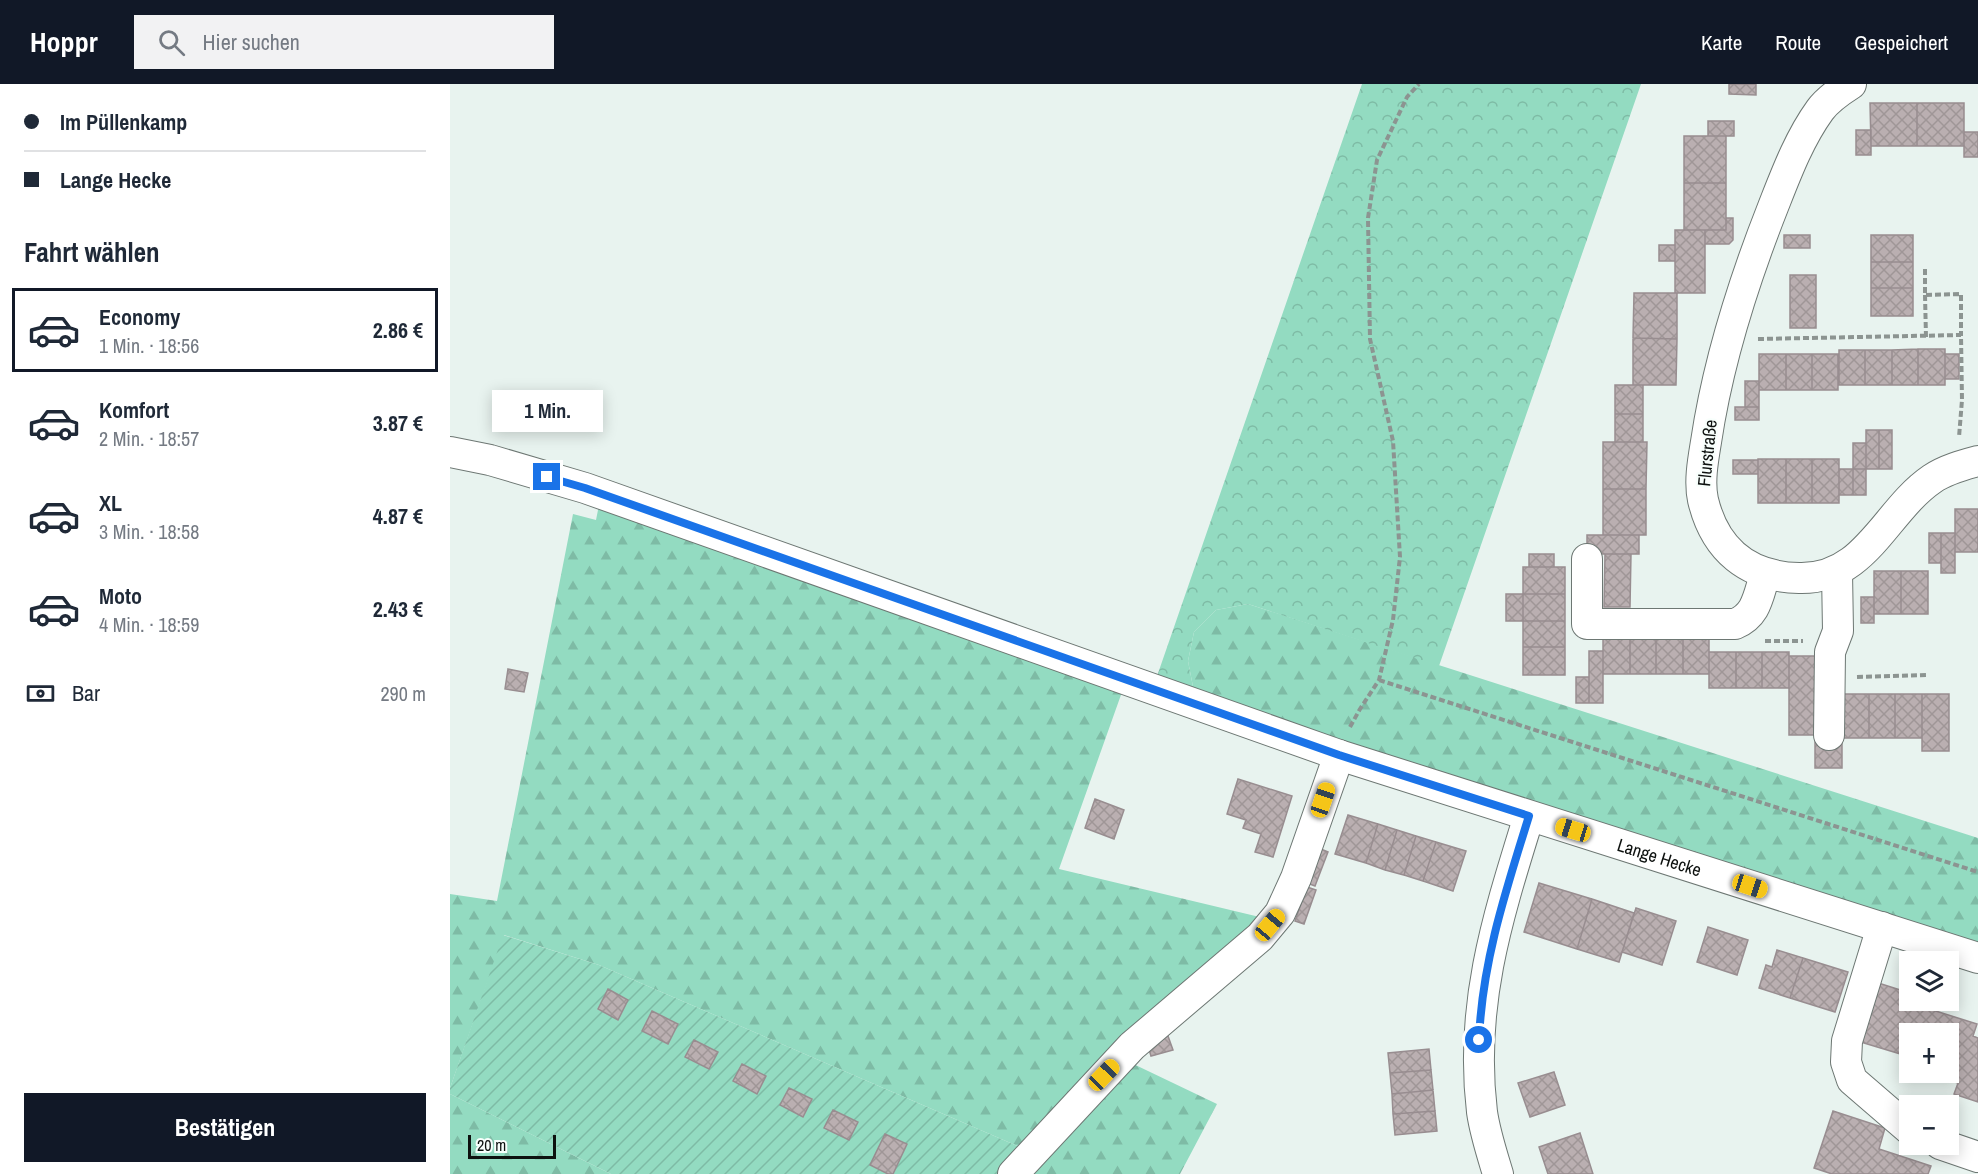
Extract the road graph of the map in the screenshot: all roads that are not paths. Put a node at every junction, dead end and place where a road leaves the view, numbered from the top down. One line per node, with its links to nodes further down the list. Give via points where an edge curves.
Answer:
1 (1851, 84): 6 (street, Flurstraße, via 1821,108 1795,152 1750,265 1710,416 1702,468 1703,498 1713,530 1734,557)
2 (450, 452): 8 (street, Lange Hecke, via 585,488)
3 (1967, 464): 5 (street, Flurstraße, via 1933,478 1912,495 1859,557)
4 (1587, 559): 6 (street, via 1587,624 1735,624 1747,619 1754,608)
5 (1837, 572): 6 (street, Flurstraße, via 1801,579); 7 (street, via 1838,631 1830,652)
6 (1765, 575)
7 (1829, 735)
8 (1339, 755): 9 (street, Lange Hecke); 15 (street, via 1280,913 1260,937 1132,1046)
9 (1529, 816): 10 (street, Lange Hecke); 16 (street, via 1496,923 1481,1002 1482,1113)
10 (1882, 927): 11 (street, Lange Hecke); 12 (street, via 1847,1041 1846,1062 1852,1080)
11 (1978, 958)
12 (1899, 1121)
13 (1959, 1151): 14 (street)
14 (1978, 1158)
15 (1013, 1174)
16 (1498, 1174)

